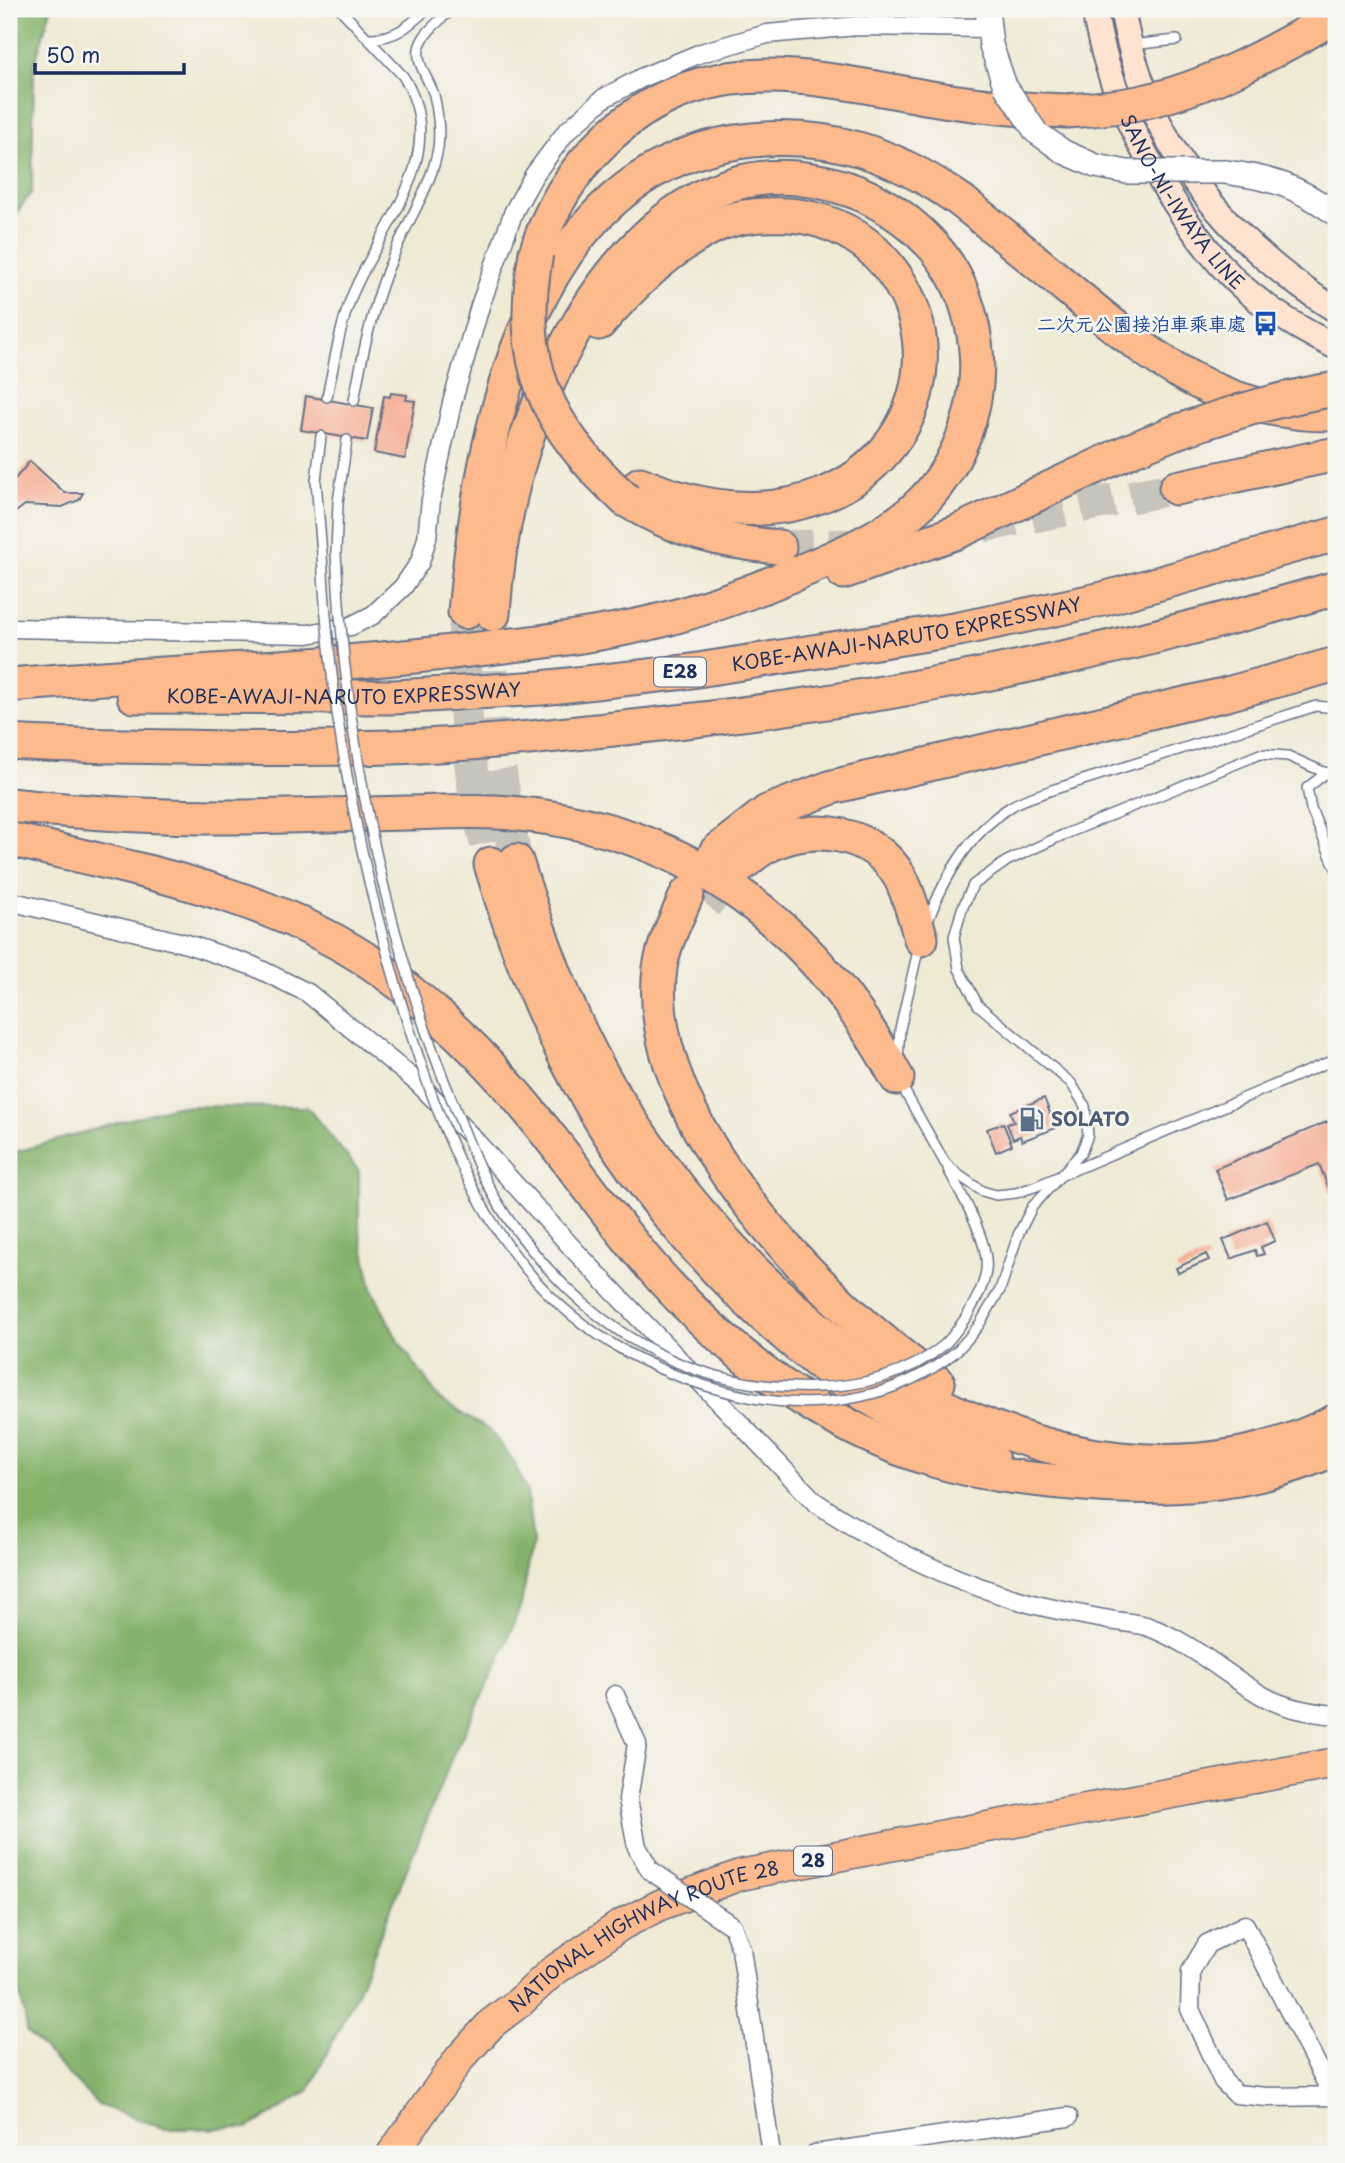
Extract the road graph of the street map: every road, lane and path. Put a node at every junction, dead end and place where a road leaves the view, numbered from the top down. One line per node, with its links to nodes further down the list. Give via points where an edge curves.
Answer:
1 (340, 9): 8 (lane)
2 (427, 9): 8 (lane, via 397,34)
3 (452, 9): 16 (lane, via 425,36 419,49 436,107 438,148 378,298)
4 (1094, 9): 13 (main road, SANO-NI-IWAYA LINE, via 1100,47 1128,122 1146,159 1190,225 1238,283 1295,326)
5 (1122, 9): 10 (main road, SANO-NI-IWAYA LINE)
6 (1336, 16): 23 (highway, bridge, via 1245,67 1137,103 1067,111 1004,108 804,77 733,77 674,92 648,106 596,149 558,198 544,225 531,281 531,340 548,388 581,441 620,474)
7 (988, 19): 11 (street, bridge, via 1005,86 1036,132 1064,152 1096,166 1127,172 1224,172 1286,184); 28 (street, via 767,34 642,76 604,98 566,132 514,211 480,306 441,450 420,562 373,615 308,634)
8 (369, 38): 15 (lane, via 414,96 420,146 407,187 352,296)
9 (1177, 40): 10 (lane)
10 (1130, 45): 12 (main road, SANO-NI-IWAYA LINE, via 1157,117 1201,191 1256,252)
11 (1336, 214)
12 (1336, 310)
13 (1336, 347)
14 (1336, 389): 27 (highway, bridge, via 1255,406 1173,433 957,532 819,579)
15 (327, 397)
16 (354, 401)
17 (1336, 414): 18 (highway, via 1269,409 1236,400 1177,371 937,184 855,147 798,138 739,142 682,157 603,209 582,231 544,290 513,360 491,438 474,527 479,613)
18 (533, 421): 23 (highway, via 571,358 617,303 675,250 724,222 772,214 822,221 868,245 886,262 912,304 921,355 913,405 902,428 865,471 841,488 815,498 757,509); 27 (highway, via 573,332 617,268 664,222 712,193 760,179 816,180 871,197 920,231 957,281 974,335 975,396 960,448 930,494 892,526 809,568)
19 (321, 436): 45 (lane, bridge, via 316,481 328,652 346,781 389,962 413,1041 455,1150 482,1205 527,1271 561,1306 628,1353 701,1384 765,1400 856,1398 909,1382 957,1351 1000,1290 1032,1207)
20 (347, 440): 44 (lane, bridge, via 336,553 342,650 369,820 405,964 473,1155 507,1218 561,1285 639,1344 710,1375 789,1387 837,1387 877,1380 946,1344 981,1291 987,1268 978,1227)
21 (1336, 454): 22 (highway)
22 (1176, 488)
23 (633, 492): 25 (highway, via 654,517 684,530)
24 (1336, 534): 31 (highway, KOBE-AWAJI-NARUTO EXPRESSWAY / E28, via 1103,599 985,624 672,673 541,688 395,697)
25 (779, 547)
26 (1336, 588): 33 (highway, via 1114,648 961,680 686,722 396,747)
27 (712, 606): 30 (highway, via 617,629 356,663)
28 (9, 628)
29 (1336, 664): 41 (highway, via 832,787 767,812 728,859 803,834 838,834 864,841 899,877)
30 (9, 685)
31 (9, 691)
32 (1336, 708): 41 (lane, via 1316,706 1013,805 979,831 961,856)
33 (9, 742)
34 (1336, 771): 35 (lane)
35 (1326, 773): 38 (lane, via 1307,788); 45 (lane, via 1288,756 1260,754 1063,835 1007,861 973,884 954,937 959,969 978,1004 1071,1083 1085,1106 1088,1135)
36 (9, 806): 43 (highway, via 243,817 472,811 553,818 622,835 714,878 798,941 852,1004)
37 (9, 839): 49 (highway, via 227,896 284,916 380,969 428,1006 491,1066 650,1265 727,1344 771,1378 855,1427 933,1460 978,1472)
38 (1336, 869)
39 (697, 899): 47 (highway, via 667,939 660,969 660,1000 669,1059 680,1091 711,1149 797,1261 862,1324 894,1352 976,1408)
40 (9, 901): 51 (street, via 187,944 253,966 308,993 417,1082 814,1502 842,1520 904,1555 972,1584 1035,1604 1143,1625 1206,1657 1265,1697 1310,1713)
41 (920, 939): 43 (lane, via 900,1029)
42 (1336, 1059): 45 (lane)
43 (897, 1078): 44 (lane)
44 (946, 1163): 45 (lane, via 982,1191 996,1195 1016,1193)
45 (1064, 1174)
46 (1336, 1421): 47 (highway, via 1282,1443 1210,1458 1138,1461)
47 (1052, 1448): 49 (highway, via 972,1420 874,1369 832,1340 748,1266 673,1180 607,1083 504,862 510,929 559,1044 619,1146 691,1240 774,1324 877,1401 991,1459)
48 (1336, 1448): 49 (highway, via 1286,1467 1218,1484 1139,1488)
49 (1061, 1482)
50 (615, 1695): 56 (street, bridge, via 637,1744 628,1800 637,1847 650,1870 732,1926 741,1949)
51 (1336, 1715)
52 (1336, 1763): 55 (highway, NATIONAL HIGHWAY ROUTE 28 / 28, via 957,1832 740,1875 698,1889 600,1939 492,2023 460,2058)
53 (1335, 2096): 53 (street, via 1236,2094 1223,2081 1190,2008 1191,1970 1207,1944 1245,1926)
54 (1068, 2117): 57 (street)
55 (392, 2154)
56 (771, 2154)
57 (815, 2154)

